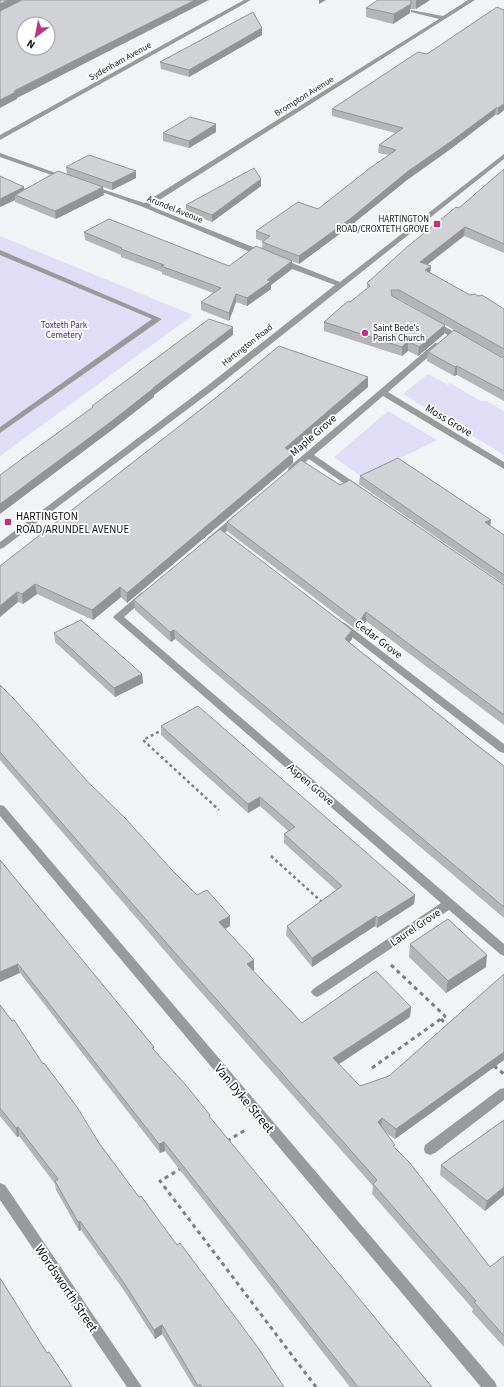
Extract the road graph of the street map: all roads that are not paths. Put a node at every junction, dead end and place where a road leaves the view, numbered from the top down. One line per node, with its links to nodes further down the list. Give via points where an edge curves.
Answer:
1 (248, 0): 5 (street, Sydenham Avenue)
2 (472, 0): 4 (street, Brompton Avenue)
3 (413, 11): 4 (street)
4 (444, 18): 10 (street, Brompton Avenue)
5 (0, 138)
6 (0, 155): 8 (street)
7 (504, 156): 12 (street, Hartington Road)
8 (73, 181)
9 (87, 186): 10 (street, Arundel Avenue)
10 (145, 206): 12 (street, Arundel Avenue)
11 (0, 252): 17 (street, via 158,319)
12 (340, 286): 23 (street, Hartington Road, via 210,388)
13 (426, 320): 14 (street)
14 (452, 334): 15 (street); 16 (street, Maple Grove)
15 (471, 344)
16 (382, 392): 18 (street, Maple Grove); 19 (street, Moss Grove)
17 (0, 430)
18 (309, 454): 20 (street, Maple Grove); 21 (street)
19 (504, 466)
20 (286, 474)
21 (364, 493)
22 (244, 511): 24 (street, via 223,534)
23 (0, 546)
24 (202, 547)
25 (154, 587): 29 (street, Aspen Grove, via 118,617)
26 (333, 619): 27 (street, Cedar Grove)
27 (504, 749)
28 (0, 809): 36 (street, Van Dyke Street)
29 (449, 904): 30 (street, Aspen Grove); 31 (street, Laurel Grove)
30 (504, 951)
31 (317, 992)
32 (504, 1093): 33 (street)
33 (430, 1149)
34 (0, 1189): 35 (street, Wordsworth Street)
35 (135, 1387)
36 (490, 1387)

